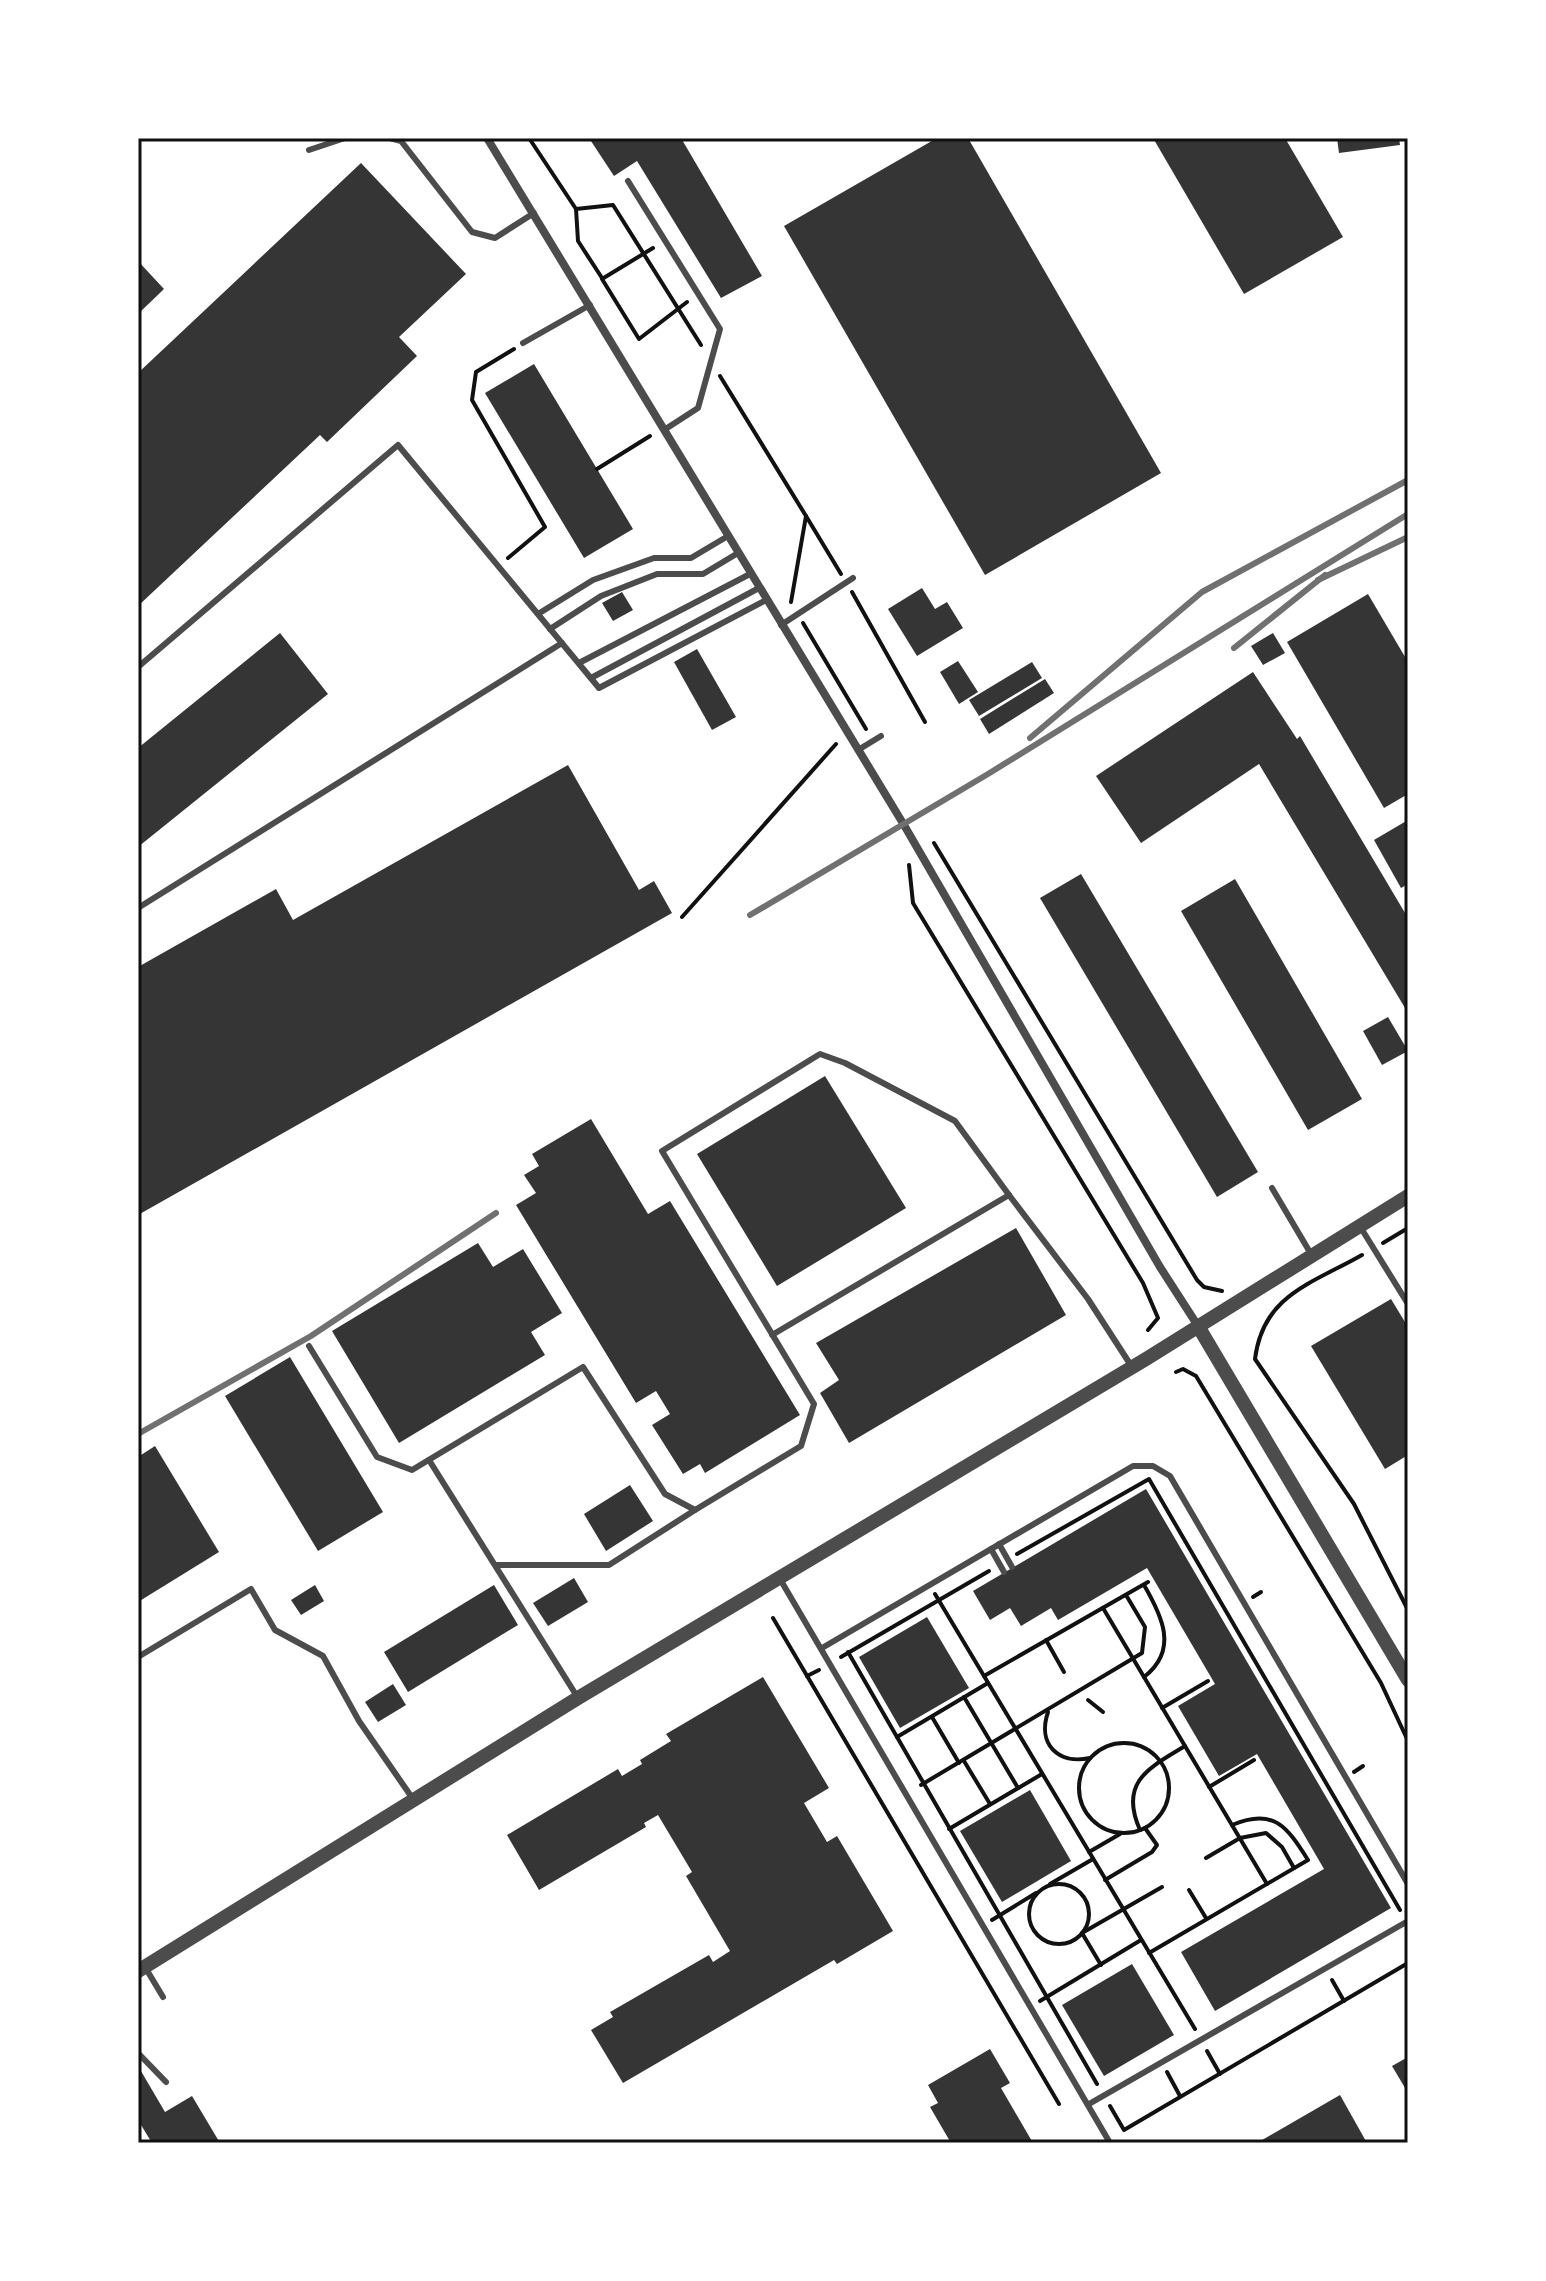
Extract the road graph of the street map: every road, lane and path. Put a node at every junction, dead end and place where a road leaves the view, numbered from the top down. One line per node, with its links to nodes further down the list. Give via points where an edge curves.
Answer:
1 (345, 138): 6 (lane)
2 (390, 138): 5 (lane)
3 (487, 138): 9 (street)
4 (529, 138): 8 (path)
5 (400, 139): 9 (lane, via 472,232 495,238)
6 (309, 150)
7 (628, 181): 10 (lane)
8 (576, 209): 11 (path, via 613,205); 12 (path, via 578,241)
9 (534, 213): 14 (street)
10 (666, 240): 11 (path); 13 (lane)
11 (644, 254): 12 (path); 15 (path)
12 (602, 279): 15 (path, via 639,339)
13 (698, 293): 15 (path); 17 (lane, via 720,329)
14 (590, 305): 16 (lane); 19 (street)
15 (678, 309): 17 (path)
16 (523, 343): 24 (path, via 476,372 472,400 545,527)
17 (711, 361): 19 (lane, via 698,408); 21 (path)
18 (643, 423): 20 (path, via 650,436)
19 (664, 430): 22 (street)
20 (597, 469)
21 (806, 516): 26 (path); 30 (path, via 791,602)
22 (728, 536): 23 (street); 29 (lane, via 691,558 654,558 593,580)
23 (738, 553): 25 (street); 32 (lane, via 703,574 657,574 615,590)
24 (498, 566): 29 (lane); 37 (lane, via 398,445)
25 (750, 574): 27 (street); 36 (lane)
26 (850, 580): 30 (lane); 39 (path)
27 (759, 588): 28 (street); 38 (lane)
28 (766, 600): 31 (street); 33 (lane)
29 (538, 614): 32 (lane)
30 (797, 615): 31 (lane); 41 (path)
31 (781, 625): 42 (street)
32 (550, 629): 35 (lane)
33 (707, 630): 34 (lane); 38 (lane, via 599,688)
34 (712, 640)
35 (562, 643): 36 (lane); 46 (lane)
36 (579, 663): 38 (lane)
37 (138, 667)
38 (591, 678)
39 (925, 722)
40 (881, 736): 41 (lane)
41 (873, 741): 42 (lane)
42 (858, 750): 57 (street)
43 (844, 756): 47 (path, via 836,744)
44 (926, 830): 55 (path, via 1197,1280 1216,1291)
45 (903, 854): 58 (path, via 913,903 1143,1283 1158,1318)
46 (138, 908)
47 (682, 917)
48 (1272, 1188): 54 (lane)
49 (1009, 1195): 59 (lane); 59 (lane, via 955,1121 820,1054 662,1151); 61 (lane)
50 (1408, 1196): 51 (street)
51 (1359, 1225): 53 (lane); 54 (street)
52 (1408, 1228): 53 (path)
53 (1374, 1249): 56 (lane); 77 (path, via 1273,1309 1258,1332 1255,1359 1354,1504)
54 (1311, 1254): 57 (street)
55 (1229, 1286)
56 (1408, 1304)
57 (1198, 1326): 61 (street); 90 (street)
58 (1148, 1330)
59 (772, 1335): 64 (lane, via 814,1404 801,1446)
60 (309, 1346): 63 (lane, via 377,1457 412,1470)
61 (1132, 1367): 72 (street)
62 (1176, 1372): 102 (path, via 1183,1369 1196,1376 1381,1683)
63 (429, 1460): 64 (lane, via 583,1367 665,1494); 69 (lane)
64 (695, 1510): 69 (lane, via 609,1565)
65 (999, 1544): 66 (lane); 67 (lane); 128 (lane, via 1133,1466 1153,1466 1170,1476)
66 (991, 1549): 68 (lane); 73 (lane)
67 (1008, 1559): 70 (lane); 135 (path, via 1149,1479)
68 (1000, 1564): 71 (lane); 75 (path)
69 (496, 1565): 94 (lane)
70 (1012, 1567)
71 (1004, 1572)
72 (780, 1579): 81 (lane); 94 (street)
73 (930, 1585): 75 (path); 79 (lane)
74 (1126, 1595): 76 (path); 84 (path, via 1146,1634 1142,1653); 89 (path, via 1146,1583 1166,1633 1160,1661)
75 (940, 1602): 82 (path); 88 (path)
76 (1103, 1608): 80 (path); 84 (path)
77 (1408, 1610)
78 (773, 1618): 87 (path)
79 (840, 1638): 81 (lane); 82 (path)
80 (1046, 1640): 86 (path); 88 (path)
81 (822, 1648): 85 (lane)
82 (849, 1653): 85 (path); 101 (path)
83 (138, 1657): 114 (lane, via 251,1589 275,1630 323,1656 359,1721)
84 (1134, 1660): 89 (path); 97 (path)
85 (830, 1663): 87 (path); 113 (lane)
86 (1064, 1672)
87 (807, 1676): 116 (path)
88 (984, 1676): 92 (path)
89 (1144, 1677): 96 (path)
90 (1408, 1680)
91 (1208, 1681): 96 (path)
92 (988, 1683): 93 (path); 100 (path)
93 (964, 1697): 99 (path); 103 (path)
94 (578, 1698): 114 (street)
95 (1088, 1700): 98 (path)
96 (1162, 1708): 104 (path)
97 (1049, 1710): 100 (path); 105 (path, via 1044,1733 1054,1753 1074,1762)
98 (1103, 1712)
99 (932, 1717): 101 (path); 108 (path)
100 (1016, 1729): 103 (path); 109 (path)
101 (897, 1737): 110 (path)
102 (1408, 1741)
103 (991, 1744): 108 (path); 112 (path)
104 (1185, 1746): 107 (path); 111 (path)
105 (1090, 1758): 107 (path, via 1122,1743 1146,1749); 120 (path, via 1080,1779 1081,1801 1092,1820)
106 (1254, 1760): 111 (path)
107 (1160, 1761): 119 (path, via 1167,1777 1167,1801); 119 (path, via 1148,1768 1135,1789 1134,1812)
108 (961, 1762): 110 (path); 115 (path)
109 (1042, 1774): 112 (path); 122 (path)
110 (924, 1784): 113 (path); 118 (path)
111 (1209, 1787): 117 (path)
112 (1018, 1788): 115 (path)
113 (904, 1794): 116 (path); 136 (lane)
114 (413, 1799): 142 (street)
115 (990, 1804): 118 (path)
116 (883, 1806): 153 (path)
117 (1232, 1825): 121 (path); 125 (path, via 1255,1817 1277,1821 1308,1860)
118 (949, 1829): 133 (path)
119 (1142, 1829): 120 (path); 126 (path, via 1157,1845 1152,1852)
120 (1122, 1833): 122 (path)
121 (1240, 1838): 123 (path); 125 (path, via 1266,1833); 127 (path)
122 (1089, 1852): 124 (path)
123 (1206, 1858)
124 (1093, 1859): 126 (path); 130 (path)
125 (1294, 1868): 127 (path)
126 (1105, 1880): 132 (path)
127 (1267, 1884): 134 (path)
128 (1408, 1884)
129 (1162, 1887): 132 (path)
130 (1044, 1888): 133 (path); 137 (path, via 1061,1884 1084,1897 1089,1915); 137 (path, via 1029,1910 1038,1937 1056,1945)
131 (1189, 1890): 134 (path)
132 (1123, 1910): 137 (path); 138 (path)
133 (1000, 1915): 136 (path); 143 (path)
134 (1207, 1919): 139 (path)
135 (1407, 1921): 146 (lane)
136 (984, 1925): 145 (lane)
137 (1082, 1933): 141 (path)
138 (1141, 1940): 139 (path); 141 (path)
139 (1149, 1953): 146 (path)
140 (1408, 1963): 149 (path)
141 (1101, 1965): 143 (path)
142 (142, 1969): 144 (lane)
143 (1048, 1996): 145 (path); 151 (path)
144 (163, 1997)
145 (1031, 2006): 154 (lane)
146 (1201, 2040): 148 (lane); 149 (path)
147 (138, 2053): 150 (lane)
148 (1161, 2063): 151 (lane); 152 (path)
149 (1220, 2074): 152 (path)
150 (166, 2082)
151 (1104, 2095): 152 (path, via 1124,2130); 154 (lane)
152 (1181, 2097)
153 (1059, 2104)
154 (1089, 2104): 155 (lane)
155 (1110, 2143)

